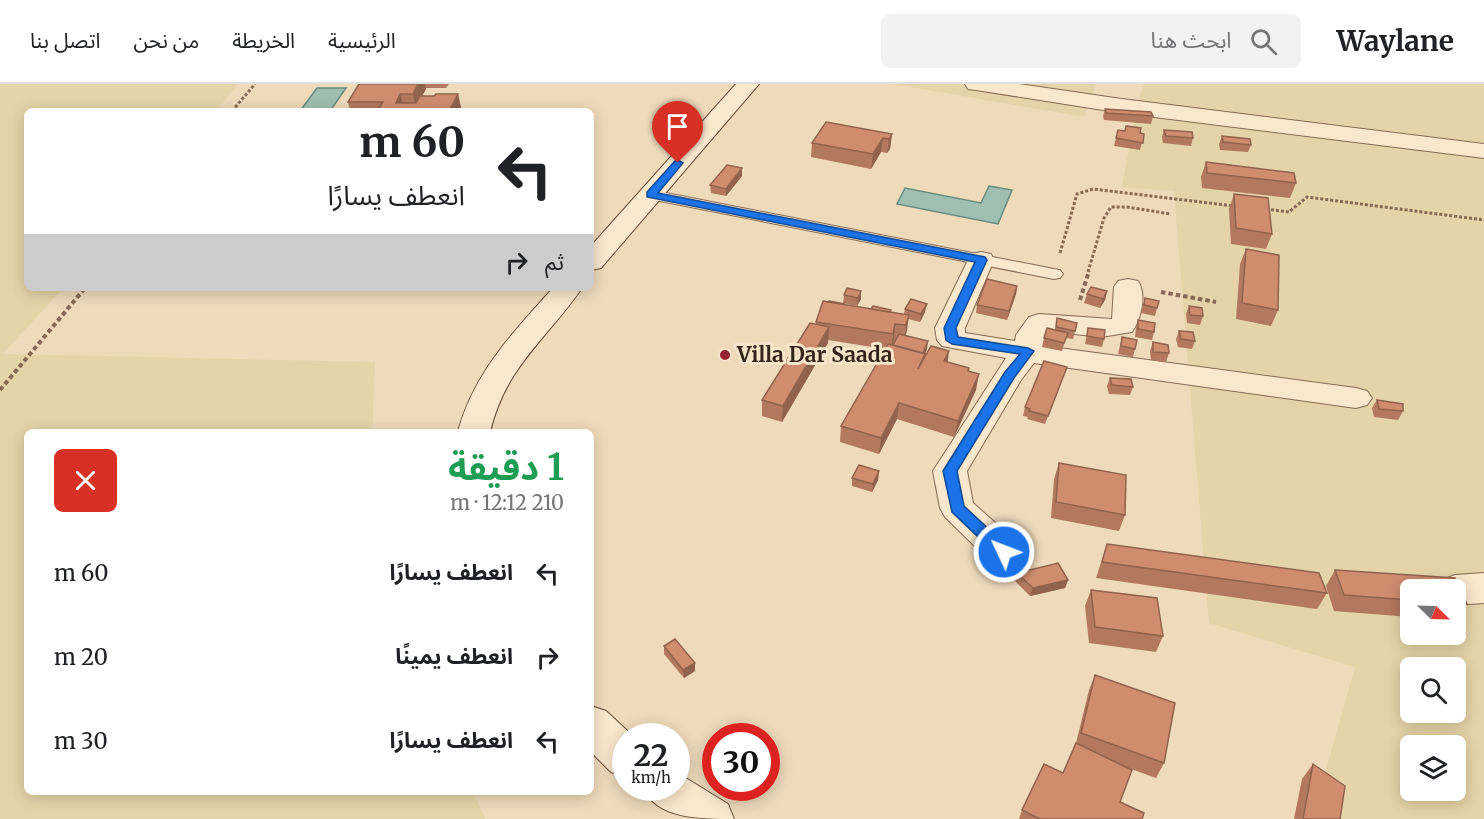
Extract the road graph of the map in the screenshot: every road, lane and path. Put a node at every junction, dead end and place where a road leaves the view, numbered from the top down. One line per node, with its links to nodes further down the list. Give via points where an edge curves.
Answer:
1 (255, 84): 4 (path)
2 (748, 84): 6 (street)
3 (976, 84): 5 (street)
4 (235, 108)
5 (1484, 151)
6 (651, 195): 11 (street); 12 (lane)
7 (1243, 207): 13 (path, via 1093,189 1077,194)
8 (1255, 208): 10 (path, via 1289,212 1307,197)
9 (1171, 214): 17 (path, via 1111,207 1104,218)
10 (1484, 220)
11 (594, 259)
12 (981, 260): 13 (lane); 18 (street, via 950,328 952,340)
13 (1054, 274)
14 (1128, 287): 17 (street, via 1122,326 1105,329)
15 (82, 291): 19 (path)
16 (565, 291): 21 (street, via 507,361 477,413)
17 (1074, 324): 18 (street, via 1040,322 1031,335)
18 (1028, 351): 20 (street); 22 (street, via 950,471 957,508)
19 (0, 390)
20 (1356, 398)
21 (474, 429)
22 (1004, 552)
23 (1484, 588): 24 (street)
24 (1466, 589)
25 (594, 727): 26 (street)
26 (612, 744)
27 (685, 801): 28 (street)
28 (712, 819)

